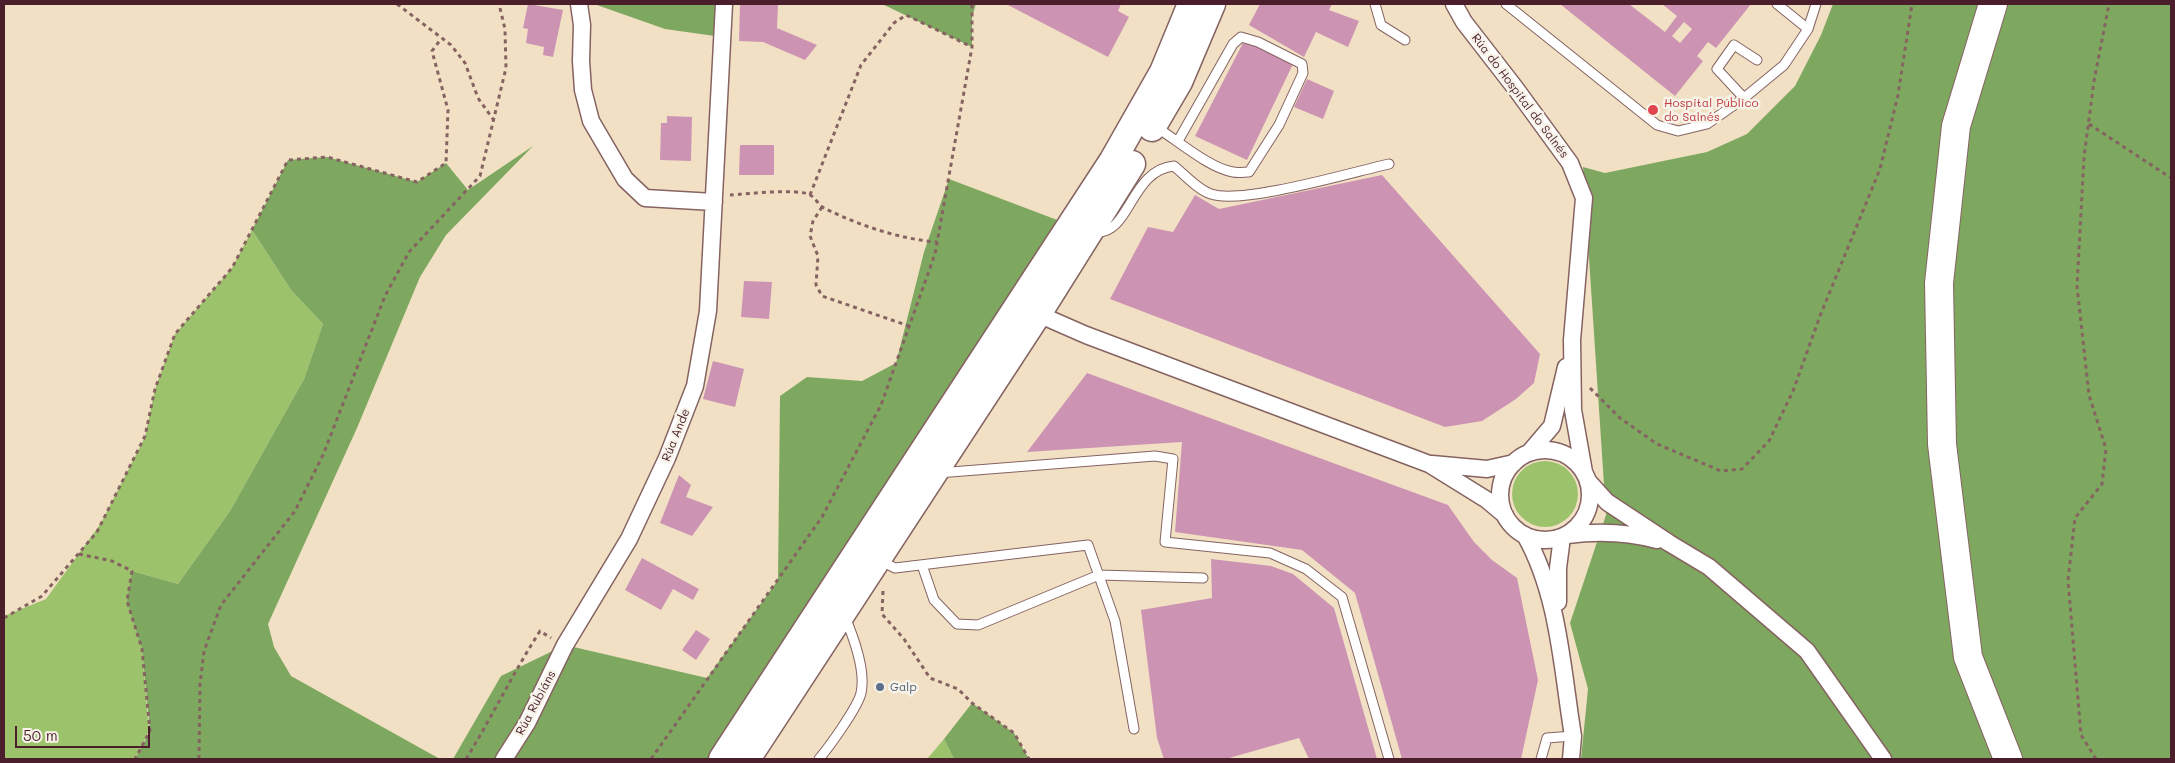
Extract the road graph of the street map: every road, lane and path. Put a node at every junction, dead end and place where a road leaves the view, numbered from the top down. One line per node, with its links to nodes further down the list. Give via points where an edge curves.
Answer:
1 (397, 4): 17 (path)
2 (499, 4): 23 (path, via 505,29 506,68)
3 (579, 4): 30 (street, via 583,90 591,121 625,179 645,198)
4 (724, 4): 30 (street, Rúa Ande)
5 (972, 4): 19 (path)
6 (1191, 4): 21 (main road)
7 (1212, 4): 25 (main road, via 1179,82)
8 (1376, 4): 18 (lane, via 1381,25)
9 (1454, 4): 36 (street, Rúa do Hospital do Salnés, via 1464,22 1570,163 1584,198)
10 (1506, 4): 22 (lane, via 1657,125 1678,132 1707,124)
11 (1777, 4): 16 (lane)
12 (1816, 4): 16 (lane)
13 (1912, 4): 37 (path, via 1898,95 1880,169 1793,390 1769,441 1742,469 1721,471 1657,444 1620,418 1590,388)
14 (1993, 4): 72 (highway, via 1956,126 1939,283 1942,434 1968,657)
15 (2109, 4): 24 (path)
16 (1808, 30): 22 (lane, via 1784,65)
17 (441, 39): 23 (path, via 451,45 465,63 478,98); 48 (path, via 432,51 448,110 446,163 417,182 327,157 288,160 232,268 175,334 155,389 145,436 97,532)
18 (1405, 40)
19 (972, 47): 29 (path, via 906,15 894,23 861,65); 33 (path)
20 (1757, 60): 22 (lane, via 1734,45 1717,69)
21 (1163, 72): 34 (street, via 1121,166 1038,294); 38 (main road, via 1113,160)
22 (1744, 98)
23 (493, 119): 60 (path, via 480,176 409,252 385,296 323,455 295,512 221,604 204,651)
24 (2089, 124): 28 (path); 73 (path, via 2084,157 2077,286 2089,395 2106,449 2102,484 2075,518 2068,580 2081,735)
25 (1154, 125): 26 (lane); 32 (main road)
26 (1178, 141): 26 (lane, via 1214,165 1233,172 1249,172 1279,125 1303,73 1302,64 1241,37 1232,44)
27 (1389, 164): 32 (lane, via 1274,191 1226,198 1209,194 1174,166 1162,167 1145,180 1116,227 1100,233)
28 (2171, 178)
29 (810, 195): 30 (path, via 797,192); 31 (path)
30 (714, 199): 55 (street, Rúa Ande, via 708,311 695,386 667,458 629,539)
31 (822, 207): 33 (path, via 887,232); 35 (path, via 812,221 810,236 818,256 816,285 822,296)
32 (1089, 232): 34 (main road)
33 (937, 242): 35 (path)
34 (1038, 314): 38 (street, via 1021,322 968,402); 41 (street, via 1095,339); 42 (main road)
35 (909, 326): 63 (path, via 881,405 822,517)
36 (1572, 340): 39 (street, Rúa do Hospital do Salnés, via 1552,426); 43 (street, Rúa do Hospital do Salnés, via 1573,410)
37 (1589, 380)
38 (925, 449): 64 (main road)
39 (1529, 453): 40 (street); 43 (street, via 1554,450 1566,454)
40 (1514, 462): 41 (street, via 1487,469); 44 (street, via 1502,482 1500,493)
41 (1430, 464): 44 (street)
42 (933, 474): 49 (main road); 68 (lane, via 1156,456 1173,459 1165,542 1270,553 1306,569 1342,597)
43 (1587, 477): 46 (street, via 1590,498 1587,512 1579,525); 47 (street, via 1607,502)
44 (1505, 515): 45 (street, via 1510,524)
45 (1525, 535): 46 (street, via 1550,540); 56 (street, via 1548,586)
46 (1564, 536): 47 (street, via 1601,533 1644,536); 56 (street, via 1558,568)
47 (1669, 544): 71 (street, via 1709,567 1807,651)
48 (79, 554): 54 (path, via 42,596); 59 (path, via 112,561 132,570 128,601 142,649 150,731)
49 (886, 563): 50 (lane); 53 (main road); 67 (path, via 882,614 904,639 930,678 958,689 972,703 1014,732)
50 (922, 565): 51 (lane, via 1088,545); 51 (lane, via 934,600 958,624 978,625)
51 (1098, 575): 52 (lane); 57 (lane, via 1115,621)
52 (1204, 578)
53 (843, 611): 65 (main road); 66 (lane, via 860,663 861,693 832,744)
54 (4, 618)
55 (565, 645): 61 (path, via 540,632 514,671 492,718); 62 (street, Rúa Rubiáns, via 527,723)
56 (1559, 646): 58 (street)
57 (1134, 729)
58 (1573, 736): 69 (lane, via 1548,738); 70 (street)
59 (135, 759)
60 (199, 759)
61 (466, 759)
62 (504, 759)
63 (651, 759)
64 (722, 759)
65 (747, 759)
66 (819, 759)
67 (1029, 759)
68 (1389, 759)
69 (1541, 759)
70 (1571, 759)
71 (1883, 759)
72 (2008, 759)
73 (2096, 759)

